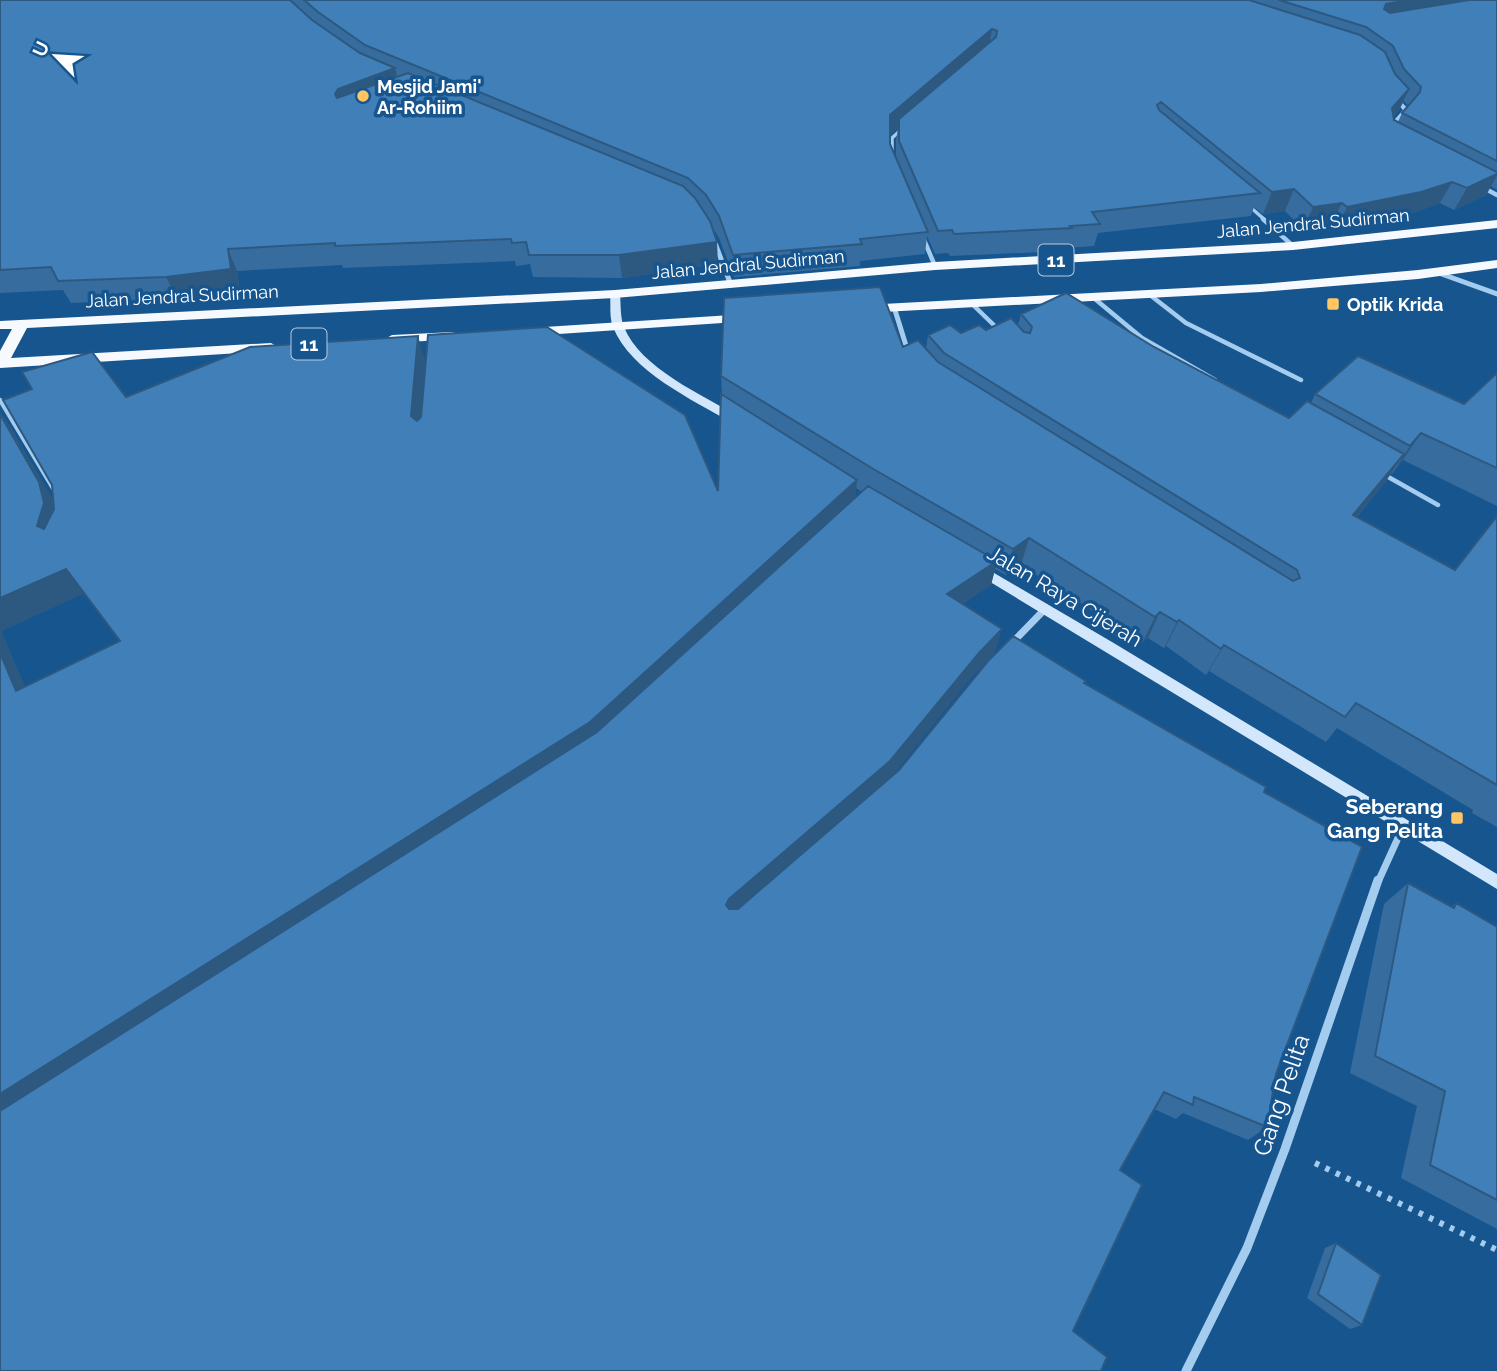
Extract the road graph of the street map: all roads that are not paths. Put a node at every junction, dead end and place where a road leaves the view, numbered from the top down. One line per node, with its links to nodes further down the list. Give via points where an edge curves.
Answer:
1 (1390, 93): 3 (street, via 1405,114)
2 (911, 121): 4 (lane, via 892,138)
3 (1386, 131)
4 (892, 164)
5 (1473, 182): 6 (street)
6 (1497, 195)
7 (1247, 205): 11 (lane)
8 (1497, 223): 11 (highway, Jalan Jendral Sudirman / 11)
9 (919, 228): 13 (lane)
10 (710, 231): 15 (street)
11 (1293, 247): 13 (highway, Jalan Jendral Sudirman / 11)
12 (1497, 264): 14 (highway, 11)
13 (935, 267): 15 (highway, Jalan Jendral Sudirman / 11)
14 (1435, 272): 17 (street); 18 (highway, 11)
15 (731, 285): 16 (highway, Jalan Jendral Sudirman / 11)
16 (615, 294): 24 (highway, Jalan Jendral Sudirman / 11); 26 (main road)
17 (1497, 294)
18 (1150, 295): 19 (highway, 11); 34 (lane, via 1186,323)
19 (1095, 299): 20 (highway, 11); 35 (lane, via 1142,338)
20 (971, 303): 21 (highway, 11); 29 (lane)
21 (894, 307): 22 (highway, 11); 33 (street)
22 (852, 310)
23 (756, 317): 26 (highway)
24 (22, 324): 25 (highway, Jalan Jendral Sudirman / 11); 32 (highway)
25 (0, 325)
26 (618, 327): 27 (highway); 39 (main road, via 633,351 660,372)
27 (514, 332)
28 (466, 335): 30 (highway, via 432,343)
29 (1005, 338)
30 (377, 340)
31 (293, 345): 32 (highway, 11)
32 (0, 364)
33 (915, 364)
34 (1301, 380)
35 (1225, 385)
36 (0, 400): 37 (lane)
37 (7, 416): 38 (lane); 41 (lane)
38 (0, 418)
39 (751, 430)
40 (1379, 471): 42 (lane)
41 (57, 495)
42 (1438, 505)
43 (962, 559): 44 (main road, Jalan Raya Cijerah)
44 (1046, 608): 45 (street); 46 (main road, Jalan Raya Cijerah)
45 (1003, 653)
46 (1403, 827): 47 (main road, Jalan Raya Cijerah); 48 (street, Gang Pelita, via 1372,894 1247,1248)
47 (1497, 882)
48 (1186, 1371)

